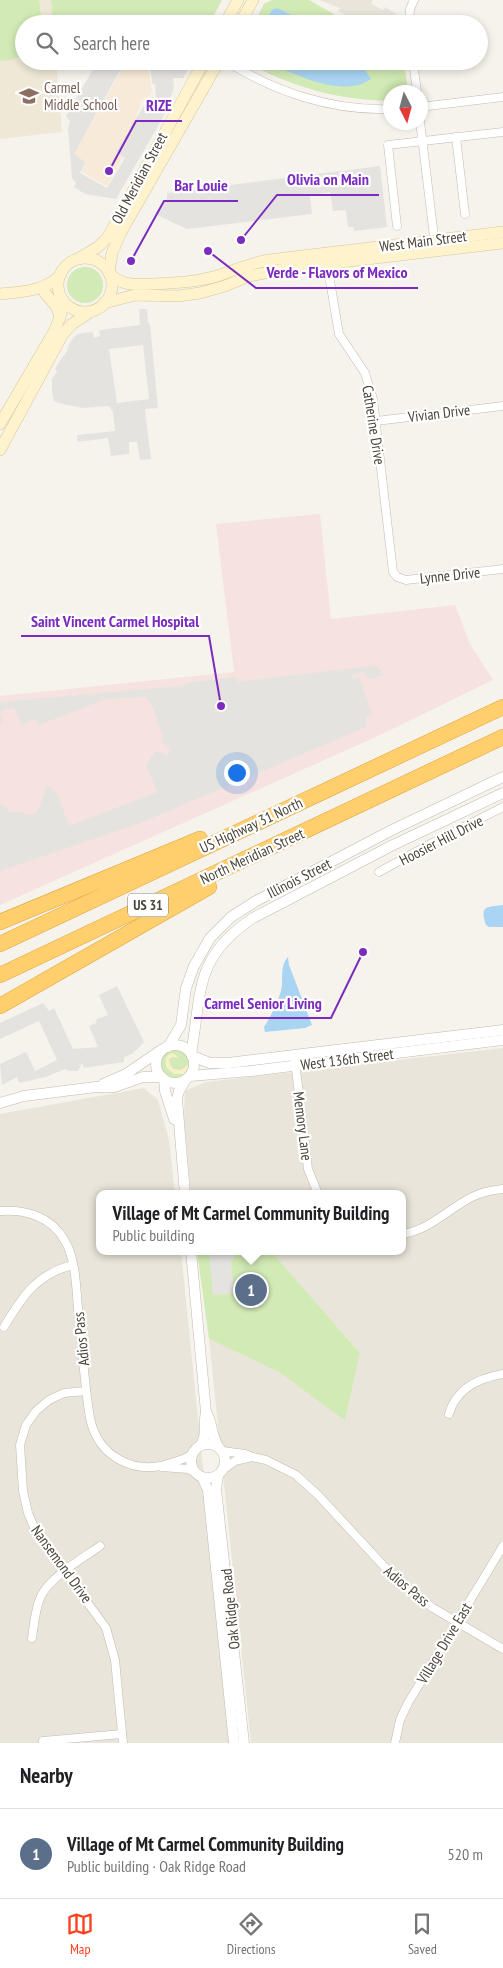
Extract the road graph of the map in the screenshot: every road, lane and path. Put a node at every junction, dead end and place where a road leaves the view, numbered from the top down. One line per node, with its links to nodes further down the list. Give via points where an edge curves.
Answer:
1 (238, 0): 4 (main road)
2 (253, 0): 5 (main road)
3 (414, 0): 6 (street)
4 (230, 15)
5 (245, 15)
6 (410, 15)
7 (199, 70): 25 (main road, Old Meridian Street, via 108,237)
8 (214, 70): 24 (main road, Old Meridian Street)
9 (241, 70): 14 (street, via 301,97 328,104)
10 (415, 70): 11 (street)
11 (416, 85)
12 (503, 97): 13 (street)
13 (428, 106)
14 (383, 108)
15 (421, 130): 18 (street)
16 (503, 132): 17 (street)
17 (456, 137): 18 (street); 19 (street)
18 (423, 141): 20 (street, via 388,145); 23 (street)
19 (465, 214)
20 (397, 226)
21 (503, 232): 23 (main road, West Main Street)
22 (503, 243): 23 (main road, West Main Street)
23 (435, 246): 29 (main road, West Main Street, via 269,260 218,276 181,283); 34 (main road, West Main Street, via 249,276 200,293 135,295)
24 (112, 253): 27 (main road, Old Meridian Street); 29 (main road, via 114,270)
25 (78, 259): 26 (main road); 27 (main road, via 98,260)
26 (61, 274): 30 (main road, via 48,284); 33 (main road)
27 (110, 274): 29 (main road, West Main Street, via 117,282); 34 (main road, via 110,292)
28 (330, 281): 38 (street, Catherine Drive, via 339,334 368,380)
29 (124, 283)
30 (28, 291): 31 (main road); 32 (main road)
31 (45, 293): 33 (main road); 36 (main road, via 56,306)
32 (0, 294)
33 (62, 299): 35 (main road, via 68,308 76,312); 36 (main road)
34 (104, 303): 35 (main road)
35 (91, 311): 40 (main road, via 63,334)
36 (60, 318): 39 (main road)
37 (503, 406): 38 (street, Vivian Drive)
38 (376, 421): 42 (street, Catherine Drive, via 391,563)
39 (0, 424)
40 (0, 450)
41 (503, 569): 42 (street, Lynne Drive, via 406,580)
42 (397, 577)
43 (503, 707): 48 (highway, US Highway 31 North / US 31)
44 (503, 737): 49 (highway, North Meridian Street / US 31)
45 (503, 777): 57 (street, Illinois Street, via 392,830 256,900 231,917 210,938 196,960 186,988 181,1025)
46 (502, 796): 58 (street, Illinois Street, via 371,856 253,918 234,932 216,952 203,977)
47 (503, 808): 50 (street, Hoosier Hill Drive)
48 (284, 810): 51 (highway, via 257,814); 52 (highway, US Highway 31 North / US 31)
49 (296, 835): 53 (highway, North Meridian Street / US 31); 54 (highway, via 262,859)
50 (379, 872)
51 (0, 922)
52 (0, 944)
53 (0, 975)
54 (0, 1006)
55 (503, 1030): 59 (street, West 136th Street)
56 (503, 1040): 59 (street, West 136th Street)
57 (166, 1048): 58 (street, via 180,1046); 61 (street, via 156,1063); 62 (street, via 126,1074)
58 (192, 1055): 59 (street, West 136th Street, via 213,1064); 60 (street, via 194,1067)
59 (295, 1061): 60 (street, West 136th Street, via 251,1072); 67 (street, Memory Lane, via 308,1169)
60 (188, 1077): 61 (street, via 173,1082); 64 (street, via 178,1095)
61 (163, 1078): 62 (street, via 143,1077 114,1087); 64 (street)
62 (98, 1087): 63 (street)
63 (0, 1102)
64 (178, 1129): 66 (street)
65 (503, 1189): 69 (street, via 473,1197 429,1225)
66 (185, 1190)
67 (316, 1190)
68 (0, 1212): 71 (street, Adios Pass, via 20,1211 35,1215 56,1228 65,1241)
69 (406, 1233)
70 (191, 1255): 75 (street)
71 (73, 1266): 72 (street, via 50,1273 38,1281); 74 (street, Adios Pass)
72 (4, 1327)
73 (503, 1374): 76 (street, via 468,1387 456,1398)
74 (86, 1391): 81 (street, Adios Pass, via 91,1426 105,1448 127,1464 146,1468); 86 (street, Nansemond Drive, via 64,1393 42,1405 26,1425 20,1445 23,1491 31,1522)
75 (206, 1412): 77 (street, via 205,1436); 78 (street, via 211,1420 213,1439)
76 (450, 1414)
77 (200, 1446): 78 (street, via 209,1444); 79 (street)
78 (220, 1448): 80 (street, Adios Pass); 82 (street, via 226,1461)
79 (192, 1454): 81 (street, Adios Pass); 83 (street, via 191,1464)
80 (252, 1457): 82 (street, via 235,1461); 87 (street, Adios Pass, via 276,1463 296,1475 413,1594)
81 (162, 1466): 83 (street, Adios Pass, via 188,1469)
82 (221, 1472): 83 (street, via 210,1479); 94 (street, Oak Ridge Road, via 216,1489)
83 (198, 1475): 93 (street, Oak Ridge Road, via 208,1490)
84 (100, 1546): 86 (street)
85 (503, 1546): 87 (street, Village Drive East)
86 (65, 1572): 88 (street, via 41,1596); 90 (street, Nansemond Drive, via 102,1620 110,1639 116,1660)
87 (457, 1622): 89 (street, Adios Pass); 95 (street, Village Drive East, via 408,1703)
88 (32, 1638)
89 (503, 1649)
90 (122, 1734): 91 (street); 92 (street, Nansemond Drive)
91 (43, 1741)
92 (123, 1743)
93 (234, 1743)
94 (244, 1743)
95 (395, 1743)

